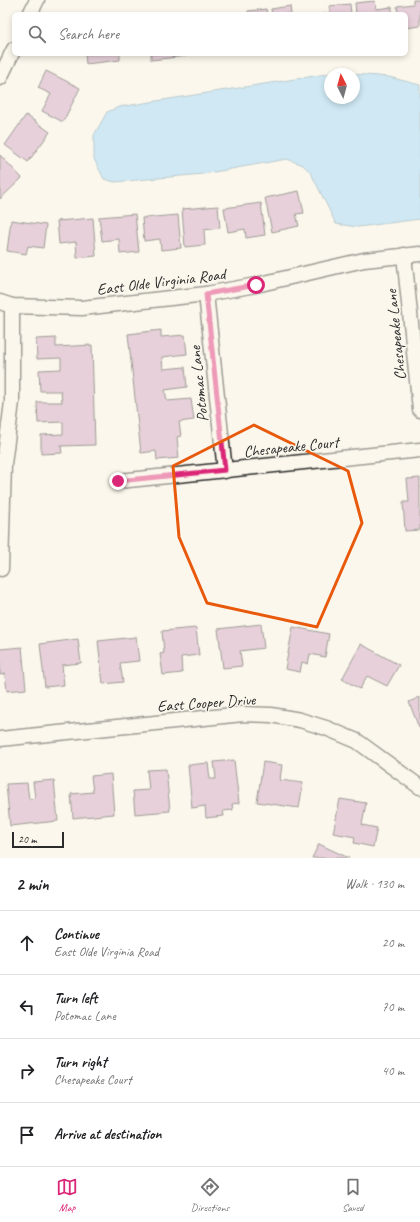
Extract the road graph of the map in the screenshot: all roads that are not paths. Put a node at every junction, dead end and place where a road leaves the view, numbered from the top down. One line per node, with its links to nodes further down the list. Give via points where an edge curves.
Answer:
1 (37, 0): 2 (street)
2 (31, 12)
3 (12, 53): 4 (street)
4 (0, 78)
5 (420, 254): 6 (street, East Olde Virginia Road)
6 (404, 255): 7 (street, East Olde Virginia Road, via 364,260); 9 (street, Chesapeake Lane)
7 (206, 294): 8 (street, East Olde Virginia Road, via 82,308); 11 (street, Potomac Lane)
8 (6, 304): 13 (street, via 12,402 4,464)
9 (420, 410)
10 (420, 450): 11 (street, Chesapeake Court)
11 (225, 470): 12 (street, Chesapeake Court)
12 (118, 481)
13 (1, 569)
14 (0, 739): 15 (street, East Cooper Drive, via 243,714 271,715 300,720 357,741)
15 (420, 787)

